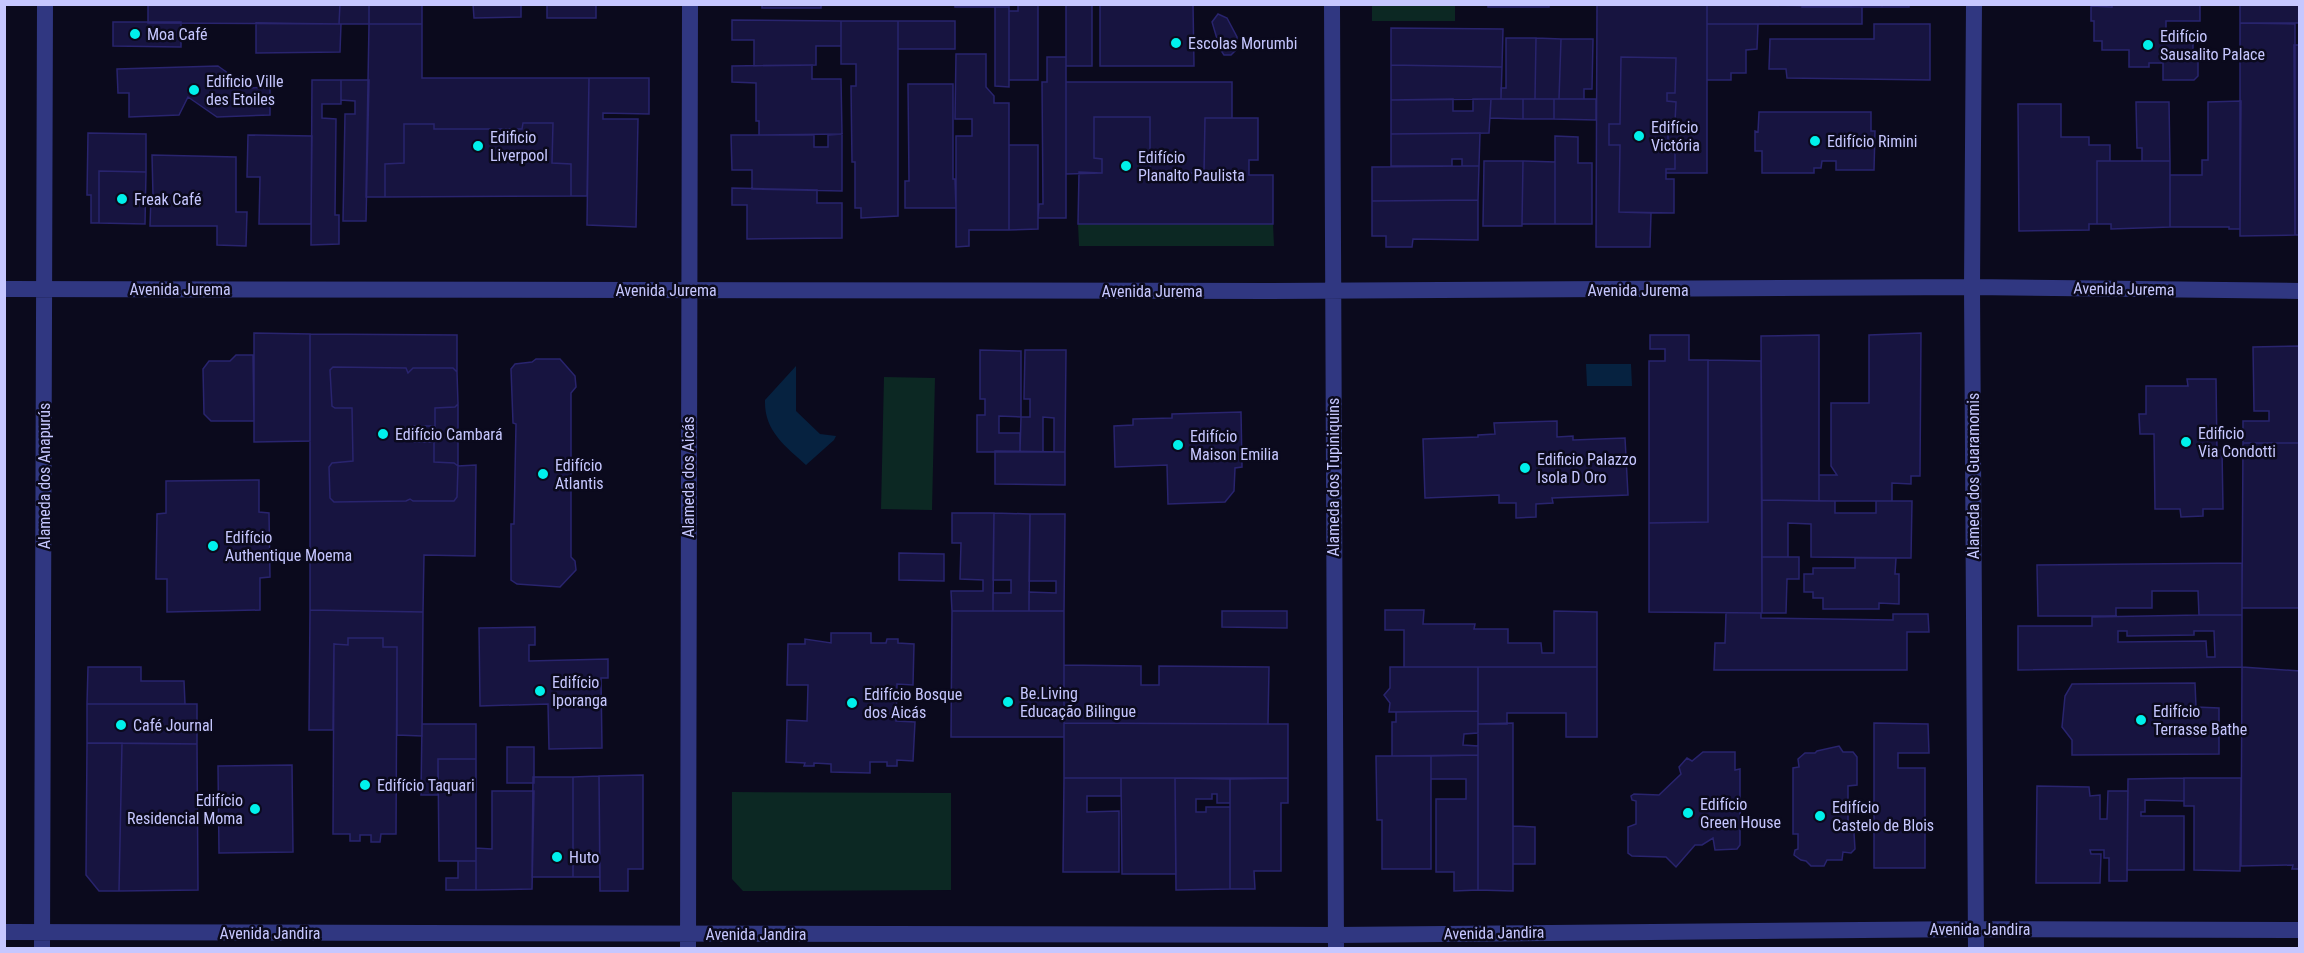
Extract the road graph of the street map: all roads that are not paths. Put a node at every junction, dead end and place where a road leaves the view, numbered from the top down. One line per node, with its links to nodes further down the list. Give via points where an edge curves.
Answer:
1 (45, 4): 7 (street, Alameda dos Anapurús)
2 (690, 4): 8 (street, Alameda dos Aicás)
3 (1332, 4): 9 (street, Alameda dos Tupiniquins)
4 (1974, 4): 5 (street, Alameda dos Guaramomis)
5 (1972, 287): 9 (street, Avenida Jurema); 10 (street, Avenida Jurema); 11 (street, Alameda dos Guaramomis)
6 (4, 289): 7 (street, Avenida Jurema)
7 (44, 289): 8 (street, Avenida Jurema); 14 (street, Alameda dos Anapurús)
8 (688, 290): 9 (street, Avenida Jurema); 15 (street, Alameda dos Aicás)
9 (1332, 291): 16 (street, Alameda dos Tupiniquins)
10 (2300, 291)
11 (1976, 929): 12 (street, Avenida Jandira); 16 (street, Avenida Jandira); 17 (street, Alameda dos Guaramomis)
12 (2300, 930)
13 (4, 932): 14 (street, Avenida Jandira)
14 (42, 940): 15 (street, Avenida Jandira)
15 (688, 941): 16 (street, Avenida Jandira)
16 (1336, 942)
17 (1976, 948)

